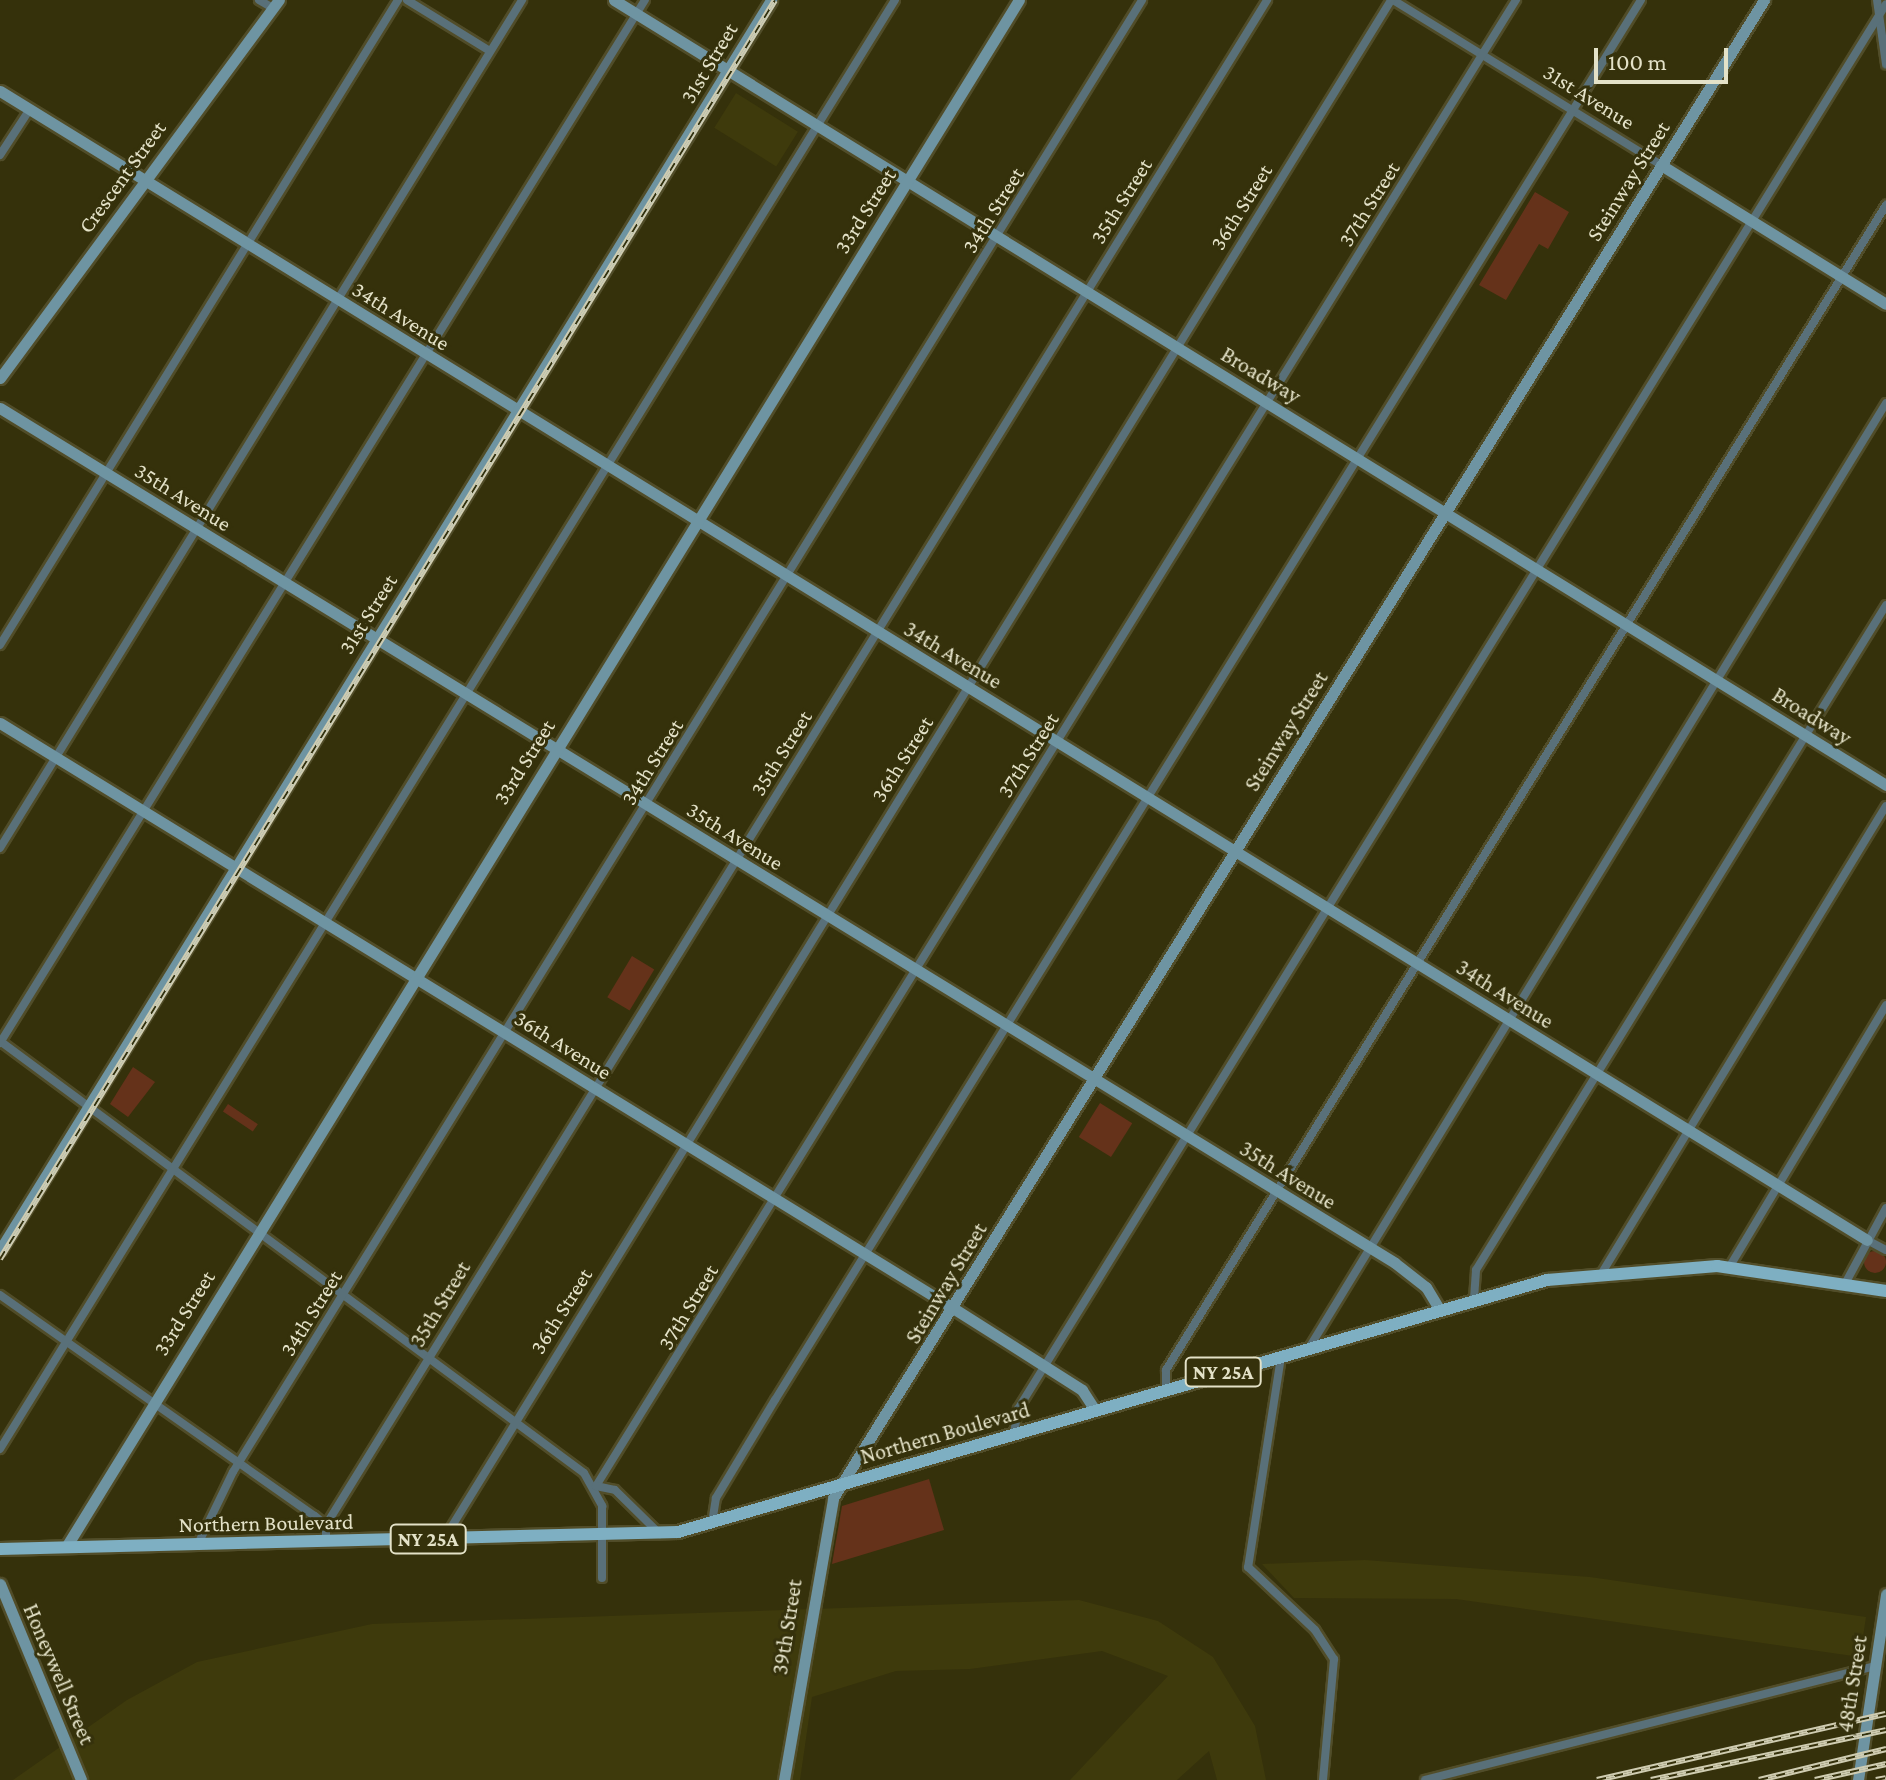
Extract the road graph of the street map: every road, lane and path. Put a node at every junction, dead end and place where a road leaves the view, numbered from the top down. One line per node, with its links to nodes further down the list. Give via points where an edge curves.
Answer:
1 (259, 0): 17 (street)
2 (398, 0): 36 (street)
3 (407, 0): 21 (street)
4 (522, 0): 21 (street)
5 (614, 0): 19 (street, Broadway)
6 (645, 0): 19 (street)
7 (771, 0): 24 (street, 31st Street)
8 (895, 0): 28 (street)
9 (1019, 0): 32 (street, 33rd Street)
10 (1142, 0): 35 (street, 34th Street)
11 (1267, 0): 38 (street, 35th Street)
12 (1392, 0): 22 (street, 31st Avenue); 41 (street, 36th Street)
13 (1516, 0): 22 (street, 37th Street)
14 (1641, 0): 27 (street)
15 (1764, 0): 30 (street, Steinway Street)
16 (1877, 0): 20 (street)
17 (276, 4): 31 (street, Crescent Street)
18 (1886, 4): 20 (street)
19 (637, 14): 24 (street, Broadway); 42 (street)
20 (1879, 16): 23 (street); 34 (street)
21 (490, 51): 39 (street)
22 (1482, 55): 27 (street, 31st Avenue); 44 (street, 37th Street)
23 (1886, 64)
24 (728, 70): 28 (street, Broadway); 47 (street, 31st Street)
25 (0, 91): 26 (street, 34th Avenue)
26 (30, 109): 29 (street); 31 (street, 34th Avenue)
27 (1572, 110): 30 (street, 31st Avenue); 48 (street)
28 (818, 126): 32 (street, Broadway); 49 (street)
29 (0, 155)
30 (1661, 165): 34 (street, 31st Avenue); 51 (street, Steinway Street)
31 (144, 181): 36 (street, 34th Avenue); 43 (street, Crescent Street)
32 (908, 181): 35 (street, Broadway); 52 (street, 33rd Street)
33 (1886, 205): 37 (street)
34 (1752, 221): 37 (street, 31st Avenue); 54 (street)
35 (998, 237): 38 (street, Broadway); 55 (street, 34th Street)
36 (246, 245): 39 (street, 34th Avenue); 50 (street)
37 (1841, 277): 40 (street, 31st Avenue); 58 (street)
38 (1086, 292): 41 (street, Broadway); 59 (street, 35th Street)
39 (337, 299): 42 (street, 34th Avenue); 53 (street)
40 (1886, 304)
41 (1175, 346): 44 (street, Broadway); 63 (street, 36th Street)
42 (426, 355): 47 (street, 34th Avenue); 56 (street)
43 (0, 378)
44 (1267, 402): 48 (street, Broadway); 67 (street, 37th Street)
45 (1886, 403): 62 (street)
46 (0, 408): 50 (street, 35th Avenue)
47 (517, 411): 49 (street, 34th Avenue); 60 (street, 31st Street)
48 (1357, 459): 51 (street, Broadway); 71 (street)
49 (607, 467): 52 (street, 34th Avenue); 64 (street)
50 (106, 473): 53 (street, 35th Avenue); 61 (street)
51 (1445, 513): 54 (street, Broadway); 76 (street, Steinway Street)
52 (697, 522): 55 (street, 34th Avenue); 68 (street, 33rd Street)
53 (197, 529): 56 (street, 35th Avenue); 69 (street)
54 (1536, 569): 58 (street, Broadway); 79 (street)
55 (787, 577): 59 (street, 34th Avenue); 72 (street, 34th Street)
56 (285, 583): 60 (street, 35th Avenue); 74 (street)
57 (1886, 605): 66 (street)
58 (1626, 625): 62 (street, Broadway); 82 (street)
59 (876, 632): 63 (street, 34th Avenue); 77 (street, 35th Street)
60 (376, 639): 64 (street, 35th Avenue); 78 (street, 31st Street)
61 (0, 645)
62 (1716, 681): 66 (street, Broadway); 86 (street)
63 (967, 688): 67 (street, 34th Avenue); 80 (street, 36th Street)
64 (466, 694): 68 (street, 35th Avenue); 81 (street)
65 (0, 723): 69 (street, 36th Avenue)
66 (1806, 736): 70 (street, Broadway); 90 (street)
67 (1057, 743): 71 (street, 34th Avenue); 83 (street, 37th Street)
68 (556, 749): 72 (street, 35th Avenue); 84 (street, 33rd Street)
69 (56, 757): 74 (street, 36th Avenue); 75 (street)
70 (1886, 785)
71 (1147, 798): 76 (street, 34th Avenue); 87 (street)
72 (646, 805): 77 (street, 35th Avenue); 88 (street, 34th Street)
73 (1886, 806): 94 (street)
74 (144, 811): 78 (street, 36th Avenue); 89 (street)
75 (0, 848)
76 (1235, 852): 79 (street, 34th Avenue); 91 (street, Steinway Street)
77 (735, 859): 80 (street, 35th Avenue); 92 (street, 35th Street)
78 (236, 868): 81 (street, 36th Avenue); 93 (street, 31st Street)
79 (1327, 908): 82 (street, 34th Avenue); 95 (street)
80 (826, 915): 83 (street, 35th Avenue); 96 (street, 36th Street)
81 (325, 922): 84 (street, 36th Avenue); 97 (street)
82 (1417, 963): 86 (street, 34th Avenue); 99 (street)
83 (916, 970): 87 (street, 35th Avenue); 100 (street, 37th Street)
84 (415, 978): 88 (street, 36th Avenue); 102 (street, 33rd Street)
85 (1886, 1005): 98 (street)
86 (1507, 1019): 90 (street, 34th Avenue); 104 (street)
87 (1006, 1026): 91 (street, 35th Avenue); 107 (street)
88 (505, 1033): 92 (street, 36th Avenue); 112 (street, 34th Street)
89 (0, 1042): 93 (street)
90 (1597, 1074): 94 (street, 34th Avenue); 114 (street, via 1476,1270)
91 (1094, 1080): 95 (street, 35th Avenue); 115 (street, Steinway Street)
92 (594, 1088): 96 (street, 36th Avenue); 120 (street, 35th Street)
93 (89, 1106): 97 (street); 105 (street, 31st Street)
94 (1686, 1129): 98 (street, 34th Avenue); 109 (street)
95 (1186, 1136): 99 (street, 35th Avenue); 121 (street)
96 (685, 1143): 100 (street, 36th Avenue); 125 (street, 36th Street)
97 (173, 1168): 102 (street); 117 (street)
98 (1776, 1184): 103 (street, 34th Avenue); 108 (street)
99 (1276, 1191): 104 (street, 35th Avenue); 122 (street, via 1166,1370)
100 (775, 1199): 107 (street, 36th Avenue); 130 (street, 37th Street)
101 (1886, 1208): 103 (street)
102 (258, 1231): 112 (street); 123 (street, 33rd Street)
103 (1867, 1240): 106 (street, 34th Avenue); 110 (street)
104 (1366, 1247): 116 (street, 35th Avenue, via 1426,1287); 118 (street)
105 (0, 1250)
106 (1886, 1250)
107 (865, 1254): 115 (street, 36th Avenue); 131 (street, via 716,1498)
108 (1730, 1266): 109 (main road, Northern Boulevard / NY 25A); 110 (main road, Northern Boulevard / NY 25A)
109 (1603, 1271): 114 (main road, Northern Boulevard / NY 25A)
110 (1846, 1282): 111 (main road, Northern Boulevard / NY 25A)
111 (1886, 1291)
112 (343, 1294): 120 (street); 128 (street, 34th Street)
113 (0, 1295): 117 (street)
114 (1474, 1299): 116 (main road, Northern Boulevard / NY 25A)
115 (953, 1308): 121 (street, 36th Avenue); 129 (street, Steinway Street)
116 (1439, 1309): 118 (main road, Northern Boulevard / NY 25A)
117 (66, 1342): 123 (street); 127 (street)
118 (1309, 1348): 119 (main road, Northern Boulevard / NY 25A)
119 (1281, 1356): 122 (main road, Northern Boulevard / NY 25A); 146 (street, via 1248,1562 1263,1586 1315,1630 1334,1659)
120 (430, 1358): 125 (street); 132 (street, 35th Street)
121 (1044, 1367): 124 (street, 36th Avenue, via 1082,1390); 126 (street, via 1018,1409)
122 (1166, 1389): 124 (main road, Northern Boulevard / NY 25A)
123 (152, 1402): 128 (street); 138 (street, 33rd Street)
124 (1095, 1410): 126 (main road, Northern Boulevard / NY 25A)
125 (515, 1421): 130 (street); 135 (street, 36th Street)
126 (1014, 1434): 129 (main road, Northern Boulevard / NY 25A)
127 (0, 1449)
128 (239, 1463): 132 (street); 137 (street, 34th Street)
129 (843, 1484): 131 (main road, Northern Boulevard / NY 25A); 145 (street, 39th Street, via 827,1511)
130 (596, 1486): 133 (street, via 615,1490); 134 (street)
131 (712, 1523): 133 (main road, Northern Boulevard / NY 25A)
132 (326, 1525): 136 (street)
133 (661, 1534): 134 (main road, Northern Boulevard / NY 25A)
134 (605, 1535): 135 (main road, Northern Boulevard / NY 25A); 140 (street)
135 (444, 1539): 136 (main road, Northern Boulevard / NY 25A)
136 (326, 1542): 137 (main road, Northern Boulevard / NY 25A)
137 (198, 1544): 138 (main road, Northern Boulevard / NY 25A)
138 (66, 1547): 139 (main road, Northern Boulevard / NY 25A)
139 (0, 1549)
140 (602, 1578)
141 (0, 1584): 144 (street, Honeywell Street)
142 (1886, 1594): 143 (street, 48th Street)
143 (1875, 1666): 147 (street); 148 (street, 48th Street)
144 (81, 1780)
145 (784, 1780)
146 (1323, 1780)
147 (1425, 1780)
148 (1858, 1780)

